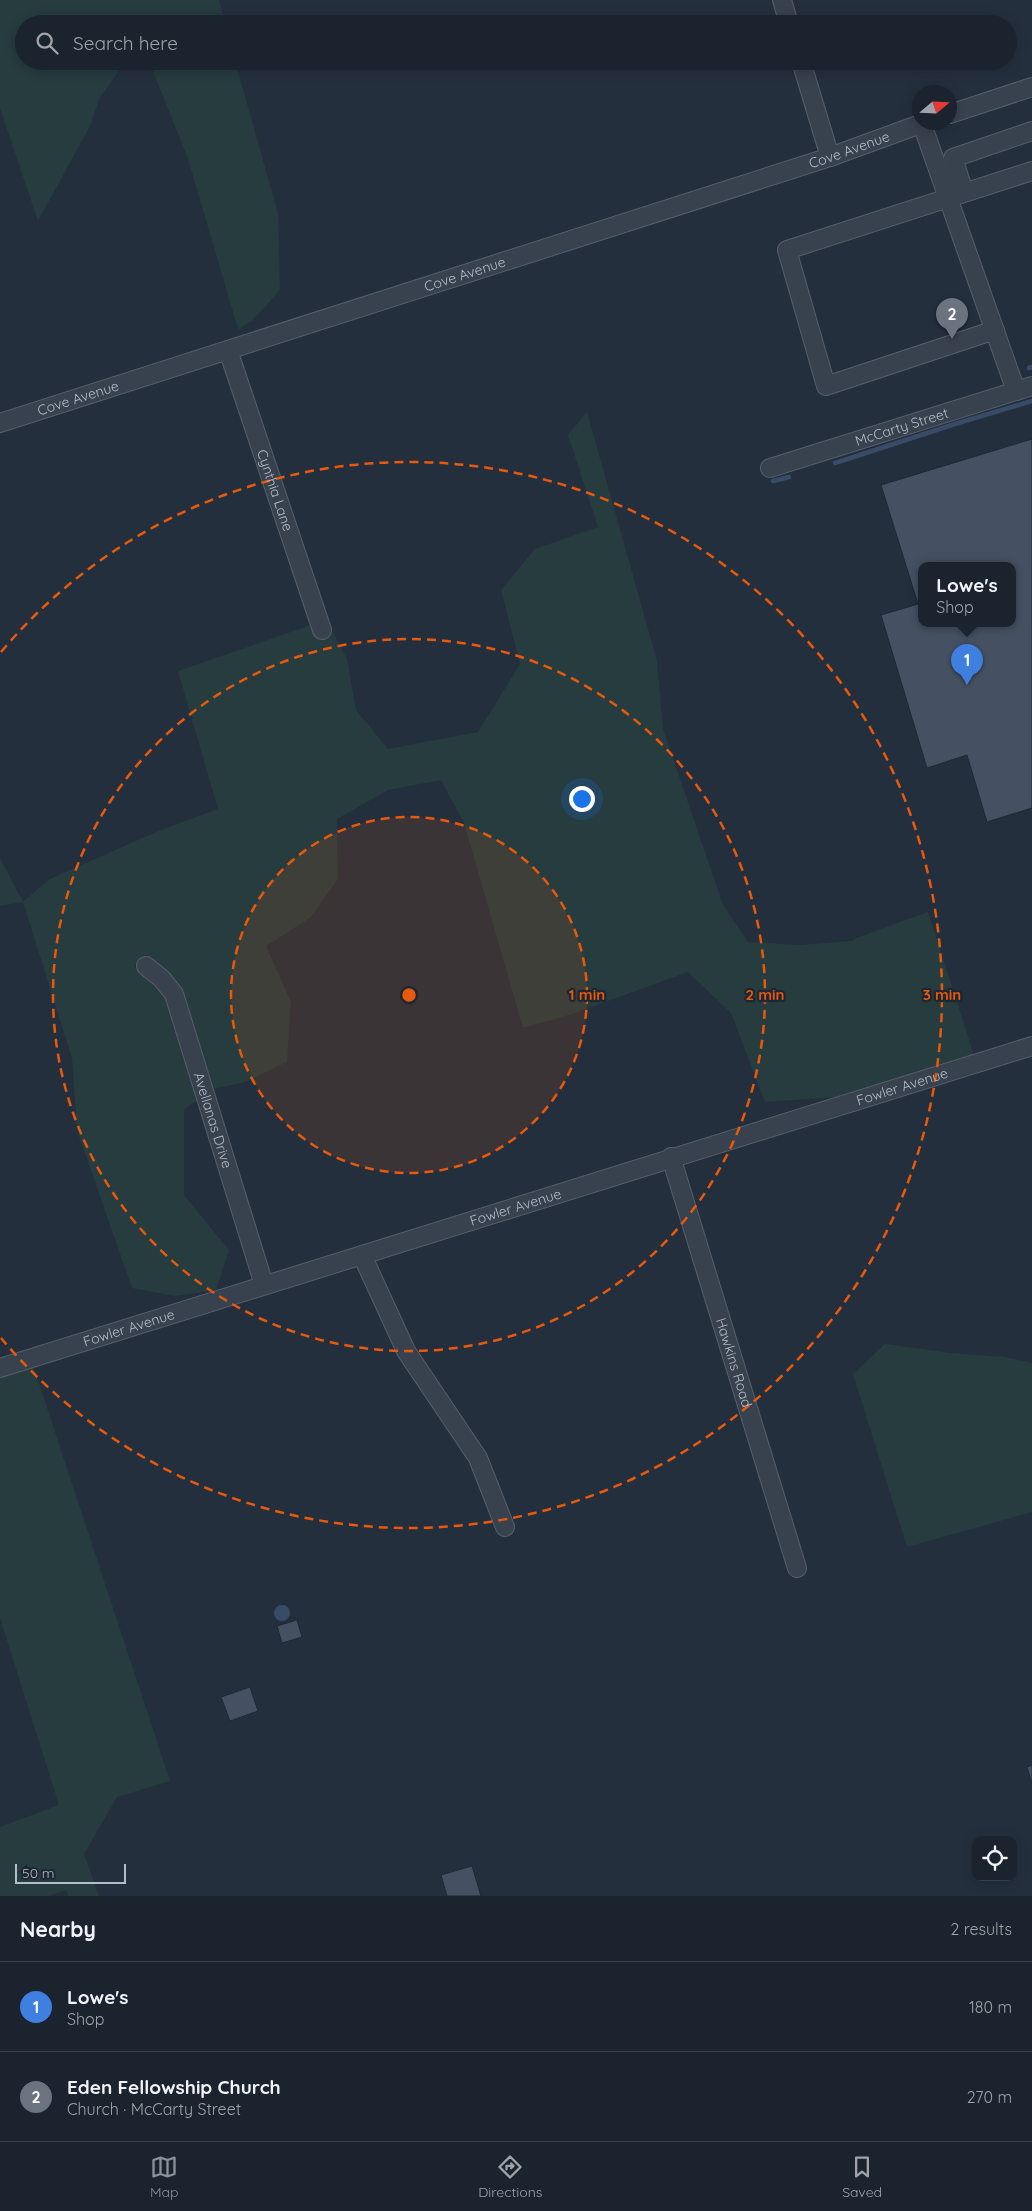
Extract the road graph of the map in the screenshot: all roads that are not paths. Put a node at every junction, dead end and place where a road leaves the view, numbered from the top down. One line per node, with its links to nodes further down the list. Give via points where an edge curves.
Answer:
1 (782, 0): 2 (street)
2 (786, 15)
3 (804, 70): 9 (street)
4 (1032, 87): 5 (street)
5 (957, 112)
6 (912, 127): 9 (street, Cove Avenue)
7 (927, 130): 11 (street)
8 (1032, 130): 11 (street, via 953,158)
9 (830, 157): 13 (street, Cove Avenue)
10 (1032, 171): 11 (street)
11 (956, 195): 12 (street); 12 (street, via 788,250 826,386)
12 (995, 330): 14 (street)
13 (228, 350): 15 (street, Cove Avenue); 17 (street, Cynthia Lane)
14 (1024, 388): 16 (street, McCarty Street)
15 (0, 423)
16 (770, 468)
17 (322, 630)
18 (146, 966): 22 (street, Avellanas Drive, via 174,994)
19 (1032, 1046): 20 (street, Fowler Avenue)
20 (671, 1158): 21 (street, Fowler Avenue); 25 (street, Hawkins Road)
21 (362, 1255): 22 (street, Fowler Avenue); 24 (street, via 406,1352 478,1458)
22 (264, 1285): 23 (street, Fowler Avenue)
23 (0, 1368)
24 (506, 1527)
25 (797, 1568)

